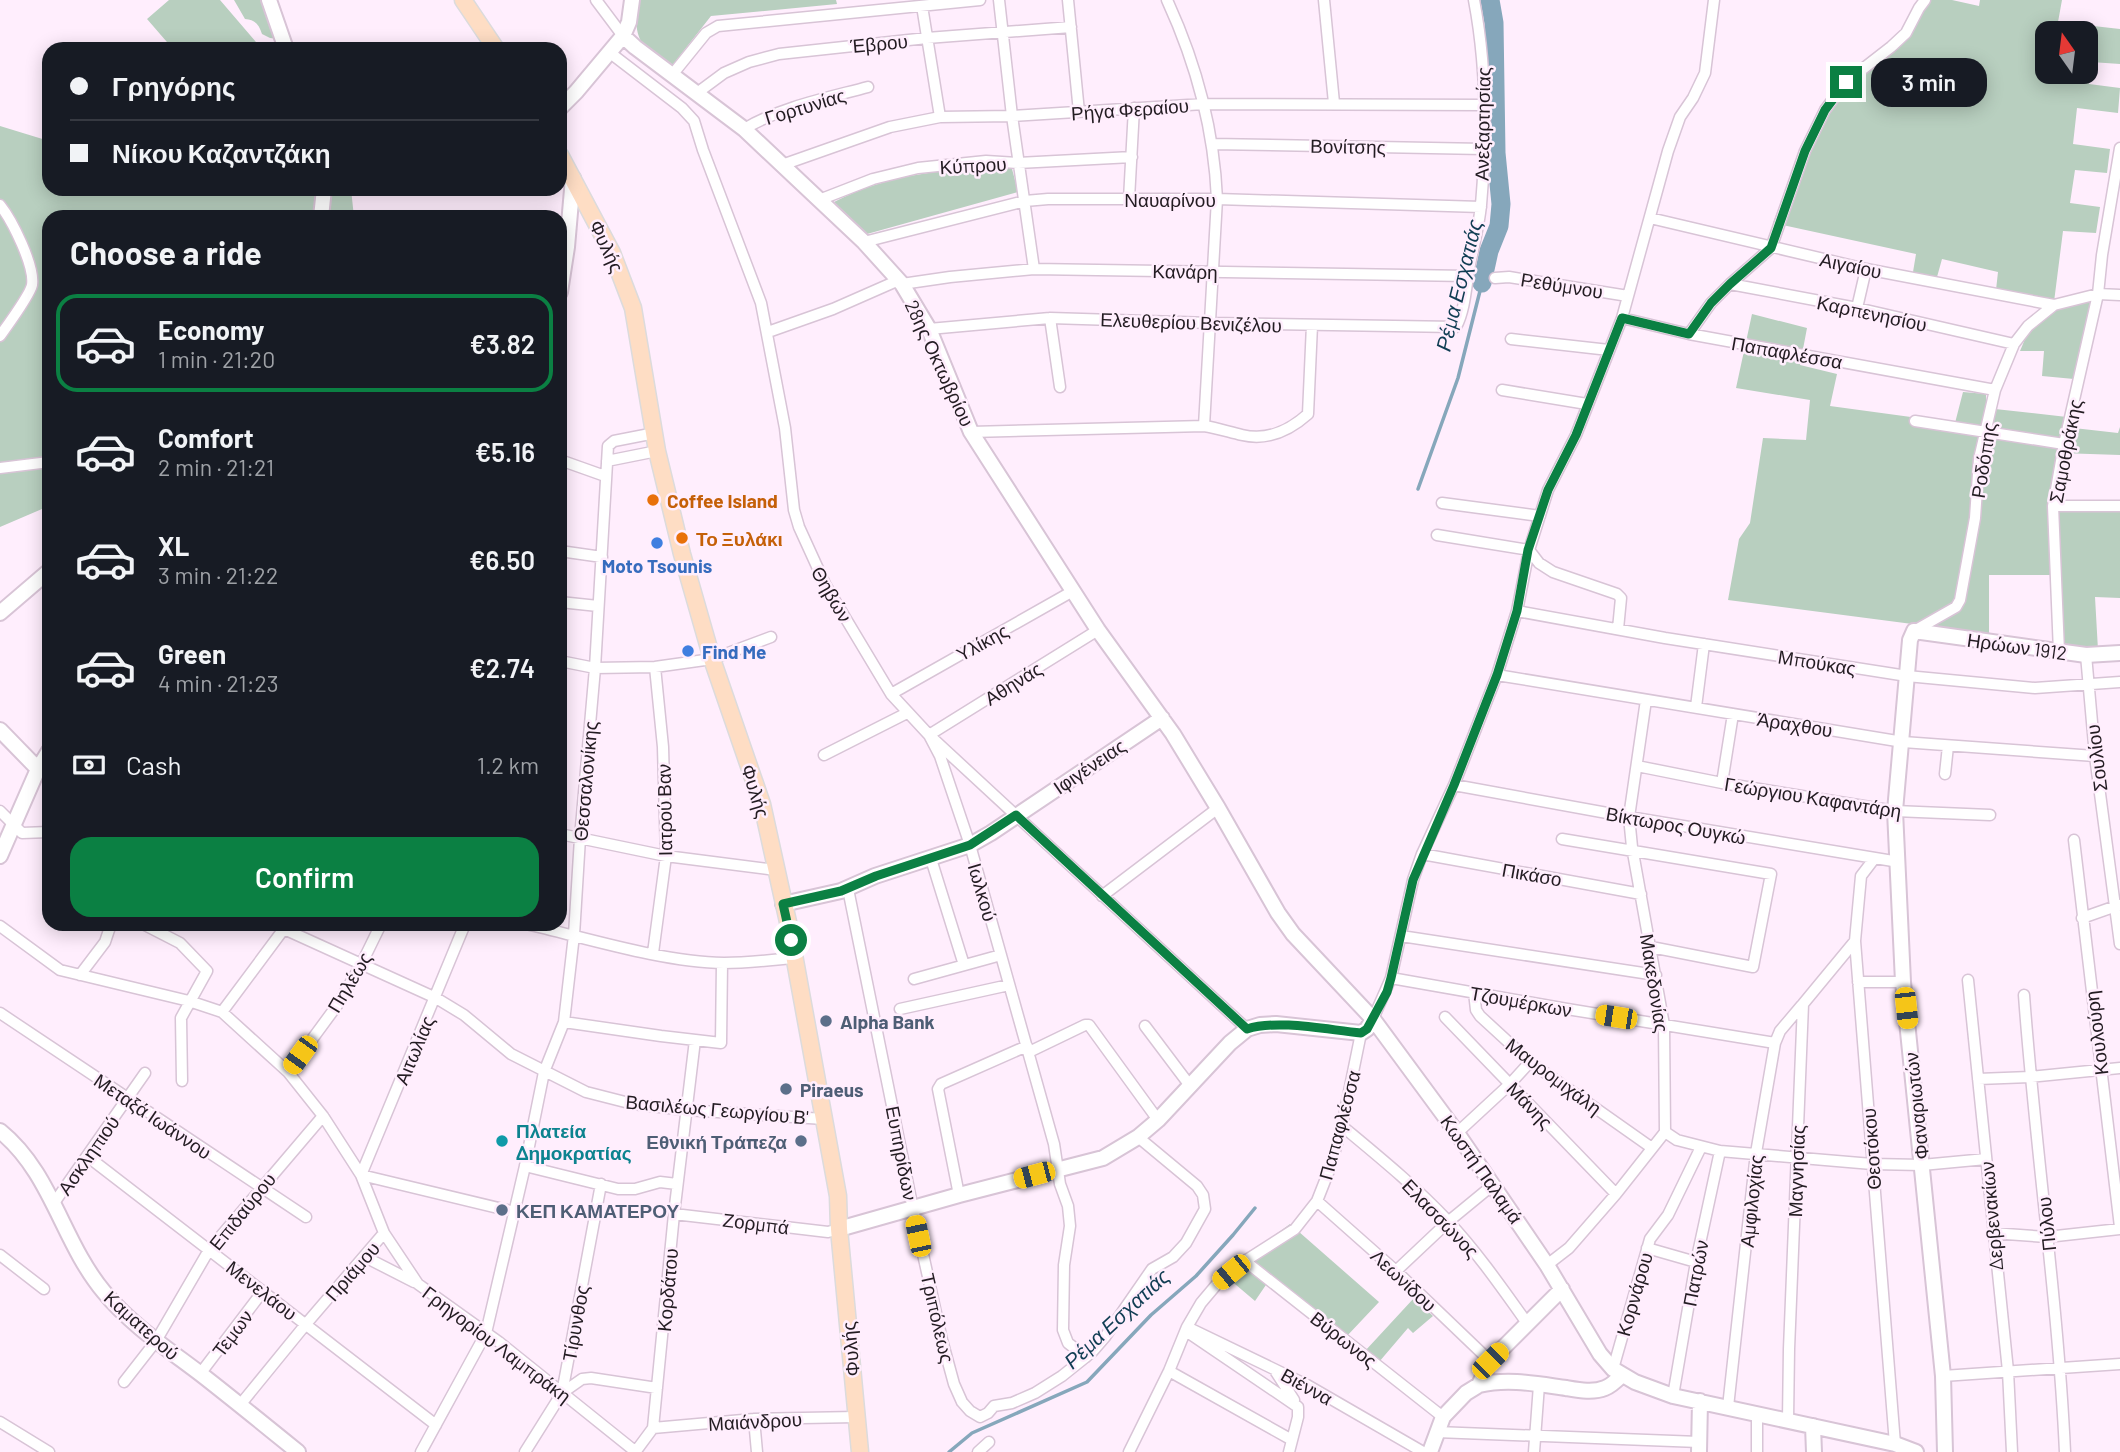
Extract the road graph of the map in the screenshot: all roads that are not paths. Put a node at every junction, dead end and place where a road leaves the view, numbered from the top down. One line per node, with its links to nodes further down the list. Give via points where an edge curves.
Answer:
1 (269, 0): 18 (street)
2 (463, 0): 19 (main road)
3 (596, 0): 16 (street)
4 (632, 0): 16 (street)
5 (980, 0): 13 (street)
6 (999, 0): 15 (street)
7 (1068, 0): 14 (street)
8 (1167, 0): 26 (street, via 1185,40)
9 (1324, 0): 25 (street)
10 (1474, 0): 27 (street, Ανεξαρτησίας)
11 (1714, 0): 47 (street, via 1705,73 1680,117)
12 (1926, 0): 50 (street, via 1906,33 1846,82 1825,110 1805,151)
13 (922, 6): 17 (street); 21 (street, via 718,26 706,33)
14 (1071, 27): 15 (street, Έβρου); 29 (street)
15 (1004, 33): 17 (street, Έβρου); 30 (street)
16 (623, 36): 20 (street); 21 (street, 28ης Οκτωβρίου)
17 (927, 38): 23 (street, Έβρου, via 779,54 724,73); 31 (street)
18 (284, 42)
19 (491, 42)
20 (609, 52): 24 (street); 69 (street, Θηβών, via 694,121)
21 (672, 75): 23 (street, 28ης Οκτωβρίου)
22 (868, 87): 32 (street, Γορτυνίας, via 797,107)
23 (697, 93): 32 (street, 28ης Οκτωβρίου)
24 (567, 101)
25 (1335, 103): 26 (street, Ρήγα Φεραίου); 27 (street, Ρήγα Φεραίου)
26 (1204, 104): 28 (street, Ρήγα Φεραίου); 33 (street)
27 (1486, 105): 35 (street, Ανεξαρτησίας)
28 (1134, 108): 29 (street, Ρήγα Φεραίου); 36 (street)
29 (1079, 112): 30 (street, Ρήγα Φεραίου)
30 (1012, 116): 31 (street, Ρήγα Φεραίου); 37 (street)
31 (940, 117): 38 (street, Ρήγα Φεραίου, via 890,127)
32 (744, 129): 38 (street, 28ης Οκτωβρίου)
33 (1212, 144): 35 (street, Βονίτσης); 42 (street)
34 (2120, 148): 58 (street, Σαμοθράκης)
35 (1484, 149): 46 (street, Ανεξαρτησίας)
36 (1132, 157): 37 (street, Κύπρου); 41 (street)
37 (1018, 163): 43 (street, Κύπρου, via 986,161 918,168); 44 (street)
38 (782, 165): 43 (street, 28ης Οκτωβρίου)
39 (567, 167): 40 (main road, Φυλής)
40 (573, 178): 48 (street); 83 (main road, Φυλής, via 612,253 633,307)
41 (1129, 199): 42 (street, Ναυαρίνου); 44 (street, Ναυαρίνου)
42 (1217, 199): 46 (street, Ναυαρίνου); 53 (street)
43 (819, 200): 49 (street, 28ης Οκτωβρίου)
44 (1025, 201): 49 (street, Ναυαρίνου); 51 (street)
45 (0, 205): 71 (street, via 29,260 32,285)
46 (1480, 207): 54 (street, Ανεξαρτησίας)
47 (1650, 218): 50 (street, Αιγαίου); 60 (street)
48 (567, 231)
49 (864, 242): 56 (street, 28ης Οκτωβρίου)
50 (1771, 248): 52 (street, Αιγαίου); 57 (street)
51 (1034, 269): 53 (street, Κανάρη); 56 (street, Κανάρη)
52 (1866, 269): 61 (street, Αιγαίου); 62 (street)
53 (1214, 271): 54 (street, Κανάρη); 65 (street)
54 (1468, 276): 67 (street, Ανεξαρτησίας, via 1458,324)
55 (1495, 278): 60 (street, Ρεθύμνου)
56 (901, 282): 68 (street, 28ης Οκτωβρίου); 69 (street, Κανάρη)
57 (1730, 284): 62 (street, Καρπενησίου); 70 (street)
58 (2098, 294): 59 (street, Ροδόπης); 61 (street, Ροδόπης); 84 (street, Σαμοθράκης)
59 (2120, 295)
60 (1628, 296): 64 (street)
61 (2054, 305): 73 (street, Ροδόπης)
62 (1857, 308): 73 (street, Καρπενησίου)
63 (1050, 318): 65 (street, Ελευθερίου Βενιζέλου); 68 (street, Ελευθερίου Βενιζέλου); 75 (street)
64 (1622, 318): 70 (street, Παπαφλέσσα); 74 (street, Παπαφλέσσα)
65 (1211, 323): 66 (street, Ελευθερίου Βενιζέλου); 80 (street)
66 (1312, 325): 67 (street, Ελευθερίου Βενιζέλου); 80 (street, via 1308,414 1287,431 1260,437)
67 (1453, 327)
68 (929, 329): 81 (street, 28ης Οκτωβρίου)
69 (768, 332): 121 (street, Θηβών, via 799,527 825,584)
70 (1689, 334): 77 (street, Παπαφλέσσα)
71 (0, 335)
72 (1511, 339): 74 (street)
73 (2014, 344): 77 (street, Ροδόπης)
74 (1609, 350): 78 (street, Παπαφλέσσα)
75 (1060, 387)
76 (1502, 390): 78 (street)
77 (1995, 390): 82 (street, Ροδόπης)
78 (1587, 404): 94 (street, Παπαφλέσσα)
79 (1915, 421): 82 (street)
80 (1204, 426): 81 (street)
81 (971, 432): 100 (street, 28ης Οκτωβρίου)
82 (1986, 432): 84 (street); 107 (street, Ροδόπης, via 1960,600 1956,607)
83 (654, 433): 85 (main road, Φυλής); 86 (street, via 612,442)
84 (2064, 444): 92 (street, Σαμοθράκης)
85 (657, 451): 86 (street); 113 (main road, Φυλής)
86 (607, 461): 90 (street, Θεσσαλονίκης)
87 (567, 462): 90 (street)
88 (42, 463): 89 (street)
89 (0, 468)
90 (605, 476): 98 (street, Θεσσαλονίκης)
91 (1442, 503): 94 (street)
92 (2053, 506): 93 (street); 110 (street, Σαμοθράκης)
93 (2120, 506)
94 (1540, 516): 96 (street, Παπαφλέσσα)
95 (1437, 535): 96 (street)
96 (1528, 550): 103 (street, Παπαφλέσσα); 105 (street, via 1553,572 1617,594 1621,598)
97 (567, 552): 98 (street)
98 (602, 557): 102 (street, Θεσσαλονίκης)
99 (42, 576): 104 (street)
100 (1073, 591): 106 (street, 28ης Οκτωβρίου); 121 (street, Υλίκης)
101 (567, 603): 102 (street)
102 (598, 606): 116 (street, Θεσσαλονίκης)
103 (1517, 611): 105 (street, Μπούκας); 117 (street, Παπαφλέσσα)
104 (0, 613)
105 (1618, 629): 109 (street, Μπούκας)
106 (1098, 630): 126 (street, 28ης Οκτωβρίου); 128 (street, Αθηνάς)
107 (1914, 631): 110 (street, Ηρώων 1912); 118 (street)
108 (771, 637): 113 (street)
109 (1704, 644): 118 (street, Μπούκας); 123 (street)
110 (2059, 652): 112 (street, Ηρώων 1912)
111 (2120, 653): 112 (street, Ηρώων 1912)
112 (2086, 655): 120 (street, Σουλίου)
113 (712, 659): 115 (street); 159 (main road, Φυλής, via 762,804)
114 (567, 662): 116 (street)
115 (656, 667): 116 (street); 155 (street, Ιατρού Βαν)
116 (595, 668): 148 (street, Θεσσαλονίκης)
117 (1497, 675): 122 (street, Άραχθου); 138 (street, Παπαφλέσσα)
118 (1907, 676): 120 (street, Μπούκας, via 2035,688); 129 (street, Φαναριωτών)
119 (2120, 682): 120 (street, Μπούκας)
120 (2088, 684): 132 (street, Σουλίου)
121 (891, 694): 124 (street, Θηβών)
122 (1646, 700): 123 (street, Άραχθου); 134 (street, Μακεδονίας)
123 (1696, 707): 125 (street, Άραχθου)
124 (907, 713): 128 (street, Θηβών); 131 (street)
125 (1733, 715): 129 (street, Άραχθου); 137 (street)
126 (1162, 718): 139 (street, Κωστή Παλαμά); 142 (street, Ιφιγένειας)
127 (0, 730): 135 (street)
128 (929, 735): 142 (street, Θηβών); 151 (street, Ιωλκού)
129 (1903, 742): 130 (street, Άραχθου); 141 (street, Φαναριωτών)
130 (1948, 746): 132 (street, Άραχθου); 136 (street)
131 (824, 755)
132 (2095, 756): 164 (street, Σουλίου)
133 (42, 762): 135 (street)
134 (1637, 766): 137 (street, Γεώργιου Καφαντάρη); 144 (street, Μακεδονίας)
135 (38, 769): 145 (street)
136 (1945, 774)
137 (1722, 783): 141 (street, Γεώργιου Καφαντάρη)
138 (1454, 785): 144 (street, Βίκτωρος Ουγκώ); 153 (street, Παπαφλέσσα)
139 (1218, 808): 162 (street); 202 (street, Κωστή Παλαμά, via 1293,934)
140 (0, 811): 145 (street)
141 (1895, 811): 143 (street, Γεώργιου Καφαντάρη); 158 (street, Φαναριωτών)
142 (1016, 815): 151 (street, Ιφιγένειας); 162 (street, Θηβών)
143 (1990, 815)
144 (1629, 817): 152 (street, Μακεδονίας); 157 (street, Βίκτωρος Ουγκώ)
145 (14, 823): 146 (street, via 22,833); 154 (street)
146 (42, 832)
147 (567, 835): 148 (street)
148 (580, 838): 155 (street); 174 (street, Θεσσαλονίκης)
149 (1562, 839): 152 (street)
150 (2074, 840): 165 (street, Κουλούρη)
151 (970, 845): 156 (street); 180 (street, Ιωλκού)
152 (1632, 851): 161 (street, Μακεδονίας); 178 (street, via 1770,874 1753,967)
153 (1422, 855): 161 (street, Πικάσο); 175 (street, Παπαφλέσσα)
154 (0, 856)
155 (666, 856): 159 (street); 179 (street, Ιατρού Βαν)
156 (931, 859): 160 (street); 184 (street)
157 (1874, 859): 158 (street, Βίκτωρος Ουγκώ); 176 (street, Θεοτόκου, via 1861,876)
158 (1899, 862): 191 (street, Φαναριωτών)
159 (776, 870): 163 (main road, Φυλής)
160 (848, 889): 163 (street); 252 (street, Ευπηρίδων)
161 (1641, 894): 178 (street, Μακεδονίας)
162 (1102, 896): 206 (street, Θηβών)
163 (783, 904): 181 (main road, Φυλής)
164 (2118, 905): 165 (street); 177 (street, Σουλίου)
165 (2082, 918): 213 (street, Κουλούρη)
166 (0, 926): 185 (street, Γρηγορίου Λαμπράκη, via 60,970)
167 (109, 931): 185 (street)
168 (157, 931): 196 (street, via 180,943 207,971)
169 (279, 931): 199 (street)
170 (293, 931): 183 (street, Βασιλέως Γεωργίου Β')
171 (378, 931): 183 (street, Πηλέως)
172 (462, 931): 195 (street, Αιτωλίας)
173 (557, 931): 174 (street)
174 (574, 935): 179 (street); 203 (street, Θεσσαλονίκης)
175 (1401, 936): 186 (street); 187 (street, Παπαφλέσσα)
176 (1855, 940): 190 (street, Θεοτόκου); 197 (street)
177 (2120, 944)
178 (1651, 947): 186 (street, Μακεδονίας)
179 (653, 953): 182 (street)
180 (1001, 955): 184 (street); 192 (street, Ιωλκού)
181 (794, 958): 182 (street); 225 (main road, Φυλής)
182 (722, 963): 208 (street, via 721,1043)
183 (361, 965): 195 (street, Βασιλέως Γεωργίου Β'); 214 (street, Πηλέως)
184 (964, 965): 188 (street)
185 (80, 975): 196 (street, Γρηγορίου Λαμπράκη)
186 (1656, 975): 204 (street, Μακεδονίας)
187 (1391, 978): 193 (street, Τζουμέρκων); 202 (street, Παπαφλέσσα)
188 (914, 979)
189 (1968, 979): 218 (street, Δερβενακίων)
190 (1858, 982): 191 (street); 239 (street, Θεοτόκου)
191 (1903, 982): 240 (street, Φαναριωτών)
192 (1009, 985): 198 (street); 210 (street, Ιωλκού)
193 (1474, 992): 204 (street, Τζουμέρκων); 211 (street, Μαυρομιχάλη, via 1480,1016)
194 (2024, 995): 217 (street, Πύλου)
195 (436, 998): 215 (street, Βασιλέως Γεωργίου Β', via 504,1049); 243 (street, Αιτωλίας)
196 (189, 1001): 199 (street, Γρηγορίου Λαμπράκη); 219 (street, via 181,1018)
197 (1802, 1004): 209 (street, Αμφιλοχίας); 237 (street, Μαγνησίας)
198 (900, 1009)
199 (222, 1012): 214 (street, Γρηγορίου Λαμπράκη)
200 (0, 1013): 222 (street, Μεταξά Ιωάννου)
201 (1445, 1017): 220 (street, Μάνης)
202 (1373, 1019): 207 (street, Παπαφλέσσα); 229 (street, Κωστή Παλαμά)
203 (564, 1022): 208 (street); 215 (street, Θεσσαλονίκης)
204 (1664, 1025): 209 (street, Τζουμέρκων); 230 (street, Μακεδονίας)
205 (1145, 1026): 221 (street)
206 (1247, 1029): 207 (street, via 1276,1024); 221 (street, Ευπηρίδων)
207 (1361, 1033): 227 (street, Παπαφλέσσα)
208 (695, 1040): 223 (street, Κορδάτου)
209 (1775, 1043): 235 (street, Αμφιλοχίας)
210 (1028, 1049): 226 (street, via 1089,1025); 242 (street, Ιωλκού); 249 (street, via 947,1079 938,1089)
211 (1530, 1062): 220 (street); 233 (street, Μαυρομιχάλη)
212 (2120, 1068): 213 (street)
213 (2100, 1071): 217 (street); 257 (street, Κουλούρη)
214 (288, 1072): 224 (street, Γρηγορίου Λαμπράκη)
215 (544, 1072): 223 (street, Βασιλέως Γεωργίου Β', via 586,1092 633,1104); 241 (street, Θεσσαλονίκης)
216 (145, 1073): 222 (street, Ασκληπιού)
217 (2030, 1077): 218 (street); 261 (street, Πύλου)
218 (1978, 1079): 238 (street, Δερβενακίων)
219 (181, 1081)
220 (1510, 1084): 229 (street); 248 (street, Μάνης)
221 (1191, 1087): 226 (street, Ευπηρίδων)
222 (127, 1099): 236 (street, Ασκληπιού); 247 (street, Μεταξά Ιωάννου)
223 (687, 1110): 225 (street, Βασιλέως Γεωργίου Β'); 246 (street, Κορδάτου)
224 (323, 1116): 243 (street, Γρηγορίου Λαμπράκη); 247 (street, Επιδαύρου)
225 (824, 1119): 258 (main road, Φυλής)
226 (1158, 1120): 231 (street, Ευπηρίδων)
227 (1342, 1126): 250 (street, Παπαφλέσσα); 256 (street, Ελασσώνος)
228 (0, 1131): 251 (street, Καματερού, via 23,1152)
229 (1457, 1132): 245 (street, Κωστή Παλαμά)
230 (1665, 1132): 232 (street); 233 (street)
231 (1138, 1137): 242 (street, Ευπηρίδων, via 1103,1158); 279 (street, via 1198,1186 1205,1209 1186,1243 1152,1269)
232 (1701, 1147): 234 (street); 262 (street, Κορνάρου)
233 (1652, 1148): 248 (street)
234 (1720, 1151): 235 (street); 267 (street, Πατρών)
235 (1756, 1153): 237 (street); 298 (street, Αμφιλοχίας)
236 (87, 1156): 251 (street, Ασκληπιού); 263 (street, Μενελάου)
237 (1797, 1157): 239 (street); 303 (street, Μαγνησίας)
238 (1986, 1159): 240 (street); 259 (street, Δερβενακίων)
239 (1872, 1164): 240 (street); 312 (street, Θεοτόκου)
240 (1922, 1165): 288 (street, Φαναριωτών)
241 (525, 1166): 244 (street); 253 (street, Θεσσαλονίκης)
242 (1059, 1168): 249 (street, Ευπηρίδων); 279 (street, Ιωλκού, via 1070,1226 1063,1330 1068,1343)
243 (361, 1175): 253 (street); 260 (street, Γρηγορίου Λαμπράκη)
244 (601, 1184): 246 (street, via 629,1190 660,1182); 293 (street, Τίρυνθος)
245 (1494, 1184): 256 (street); 268 (street, Κωστή Παλαμά)
246 (677, 1185): 254 (street, Κορδάτου)
247 (261, 1188): 255 (street, Μεταξά Ιωάννου); 263 (street, Επιδαύρου)
248 (1616, 1194): 268 (street, via 1569,1248)
249 (959, 1195): 252 (street, Ευπηρίδων)
250 (1317, 1201): 266 (street, Παπαφλέσσα, via 1295,1229); 269 (street, Λεωνίδου)
251 (54, 1203): 278 (street, Καματερού, via 102,1290)
252 (913, 1209): 258 (street); 279 (street, Τριπόλεως, via 954,1384 970,1411 980,1417 994,1406 1035,1393)
253 (515, 1212): 277 (street, Θεσσαλονίκης)
254 (674, 1214): 258 (street, Ζορμπά, via 828,1232); 292 (street, Κορδάτου)
255 (306, 1217)
256 (1449, 1221): 269 (street); 274 (street, Ελασσώνος)
257 (2120, 1228): 261 (street)
258 (839, 1229): 300 (main road, Φυλής)
259 (1992, 1233): 261 (street); 285 (street, Δερβενακίων)
260 (384, 1234): 265 (street, Πριάμου); 270 (street, Γρηγορίου Λαμπράκη)
261 (2048, 1237): 283 (street, Πύλου)
262 (1647, 1248): 267 (street); 286 (street, Κορνάρου)
263 (209, 1250): 273 (street, Μενελάου); 278 (street, Επιδαύρου)
264 (0, 1255): 271 (street)
265 (365, 1256): 270 (street); 275 (street, Πριάμου)
266 (1245, 1261): 276 (street, Παπαφλέσσα, via 1217,1284); 301 (street, Βύρωνος)
267 (1696, 1262): 294 (street, Πατρών)
268 (1547, 1265): 272 (street, Κωστή Παλαμά)
269 (1396, 1271): 280 (street, Λεωνίδου)
270 (418, 1284): 277 (street, Γρηγορίου Λαμπράκη)
271 (44, 1289)
272 (1562, 1289): 274 (street); 286 (street, Κωστή Παλαμά, via 1600,1354)
273 (263, 1292): 275 (street, Μενελάου); 287 (street, Τεμων)
274 (1527, 1323): 280 (street)
275 (306, 1324): 296 (street, Πριάμου); 305 (street, Μενελάου)
276 (1186, 1329): 282 (street, Βιέννα); 284 (street, Παπαφλέσσα); 297 (street)
277 (486, 1333): 293 (street, Γρηγορίου Λαμπράκη); 305 (street, Θεσσαλονίκης)
278 (156, 1341): 287 (street, Καματερού); 289 (street, Επιδαύρου)
279 (1086, 1357)
280 (1490, 1361): 290 (street)
281 (2120, 1364): 283 (street)
282 (1273, 1367): 297 (street); 325 (street, Βιέννα)
283 (2061, 1367): 285 (street); 332 (street, Πύλου)
284 (1169, 1371): 310 (street); 323 (street, Παπαφλέσσα)
285 (2008, 1371): 288 (street); 331 (street, Δερβενακίων)
286 (1618, 1372): 291 (street, via 1605,1388 1597,1390); 294 (street, Κωστή Παλαμά)
287 (200, 1374): 296 (street, Καματερού)
288 (1943, 1376): 330 (street, Φαναριωτών)
289 (124, 1382)
290 (1479, 1385): 291 (street, via 1502,1381); 301 (street)
291 (1539, 1385): 309 (street)
292 (657, 1388): 293 (street, via 591,1378); 307 (street, Κορδάτου)
293 (562, 1393): 318 (street, Τίρυνθος); 319 (street, Γρηγορίου Λαμπράκη)
294 (1673, 1396): 295 (street, Κωστή Παλαμά)
295 (1700, 1401): 298 (street, Κωστή Παλαμά); 313 (street)
296 (240, 1405): 316 (street, Καματερού)
297 (1298, 1407): 310 (street)
298 (1728, 1408): 299 (street, Κωστή Παλαμά)
299 (1757, 1414): 303 (street, Κωστή Παλαμά); 328 (street)
300 (856, 1417): 302 (street, Μαιάνδρου); 321 (main road, Φυλής)
301 (1443, 1417): 308 (street)
302 (754, 1419): 307 (street, Μαιάνδρου); 320 (street)
303 (1788, 1420): 306 (street, Κωστή Παλαμά)
304 (0, 1422): 315 (street)
305 (436, 1425): 317 (street, Θεσσαλονίκης)
306 (1813, 1426): 312 (street, Κωστή Παλαμά); 329 (street)
307 (653, 1428): 319 (street)
308 (1436, 1432): 309 (street); 326 (street)
309 (1536, 1437): 313 (street); 327 (street)
310 (1293, 1440): 324 (street)
311 (989, 1442): 322 (street)
312 (1895, 1444): 314 (street, Κωστή Παλαμά)
313 (1699, 1447)
314 (1913, 1451)
315 (49, 1452)
316 (298, 1452)
317 (421, 1452)
318 (525, 1452)
319 (636, 1452)
320 (757, 1452)
321 (860, 1452)
322 (978, 1452)
323 (1129, 1452)
324 (1289, 1452)
325 (1423, 1452)
326 (1430, 1452)
327 (1534, 1452)
328 (1757, 1452)
329 (1814, 1452)
330 (1945, 1452)
331 (2012, 1452)
332 (2065, 1452)

